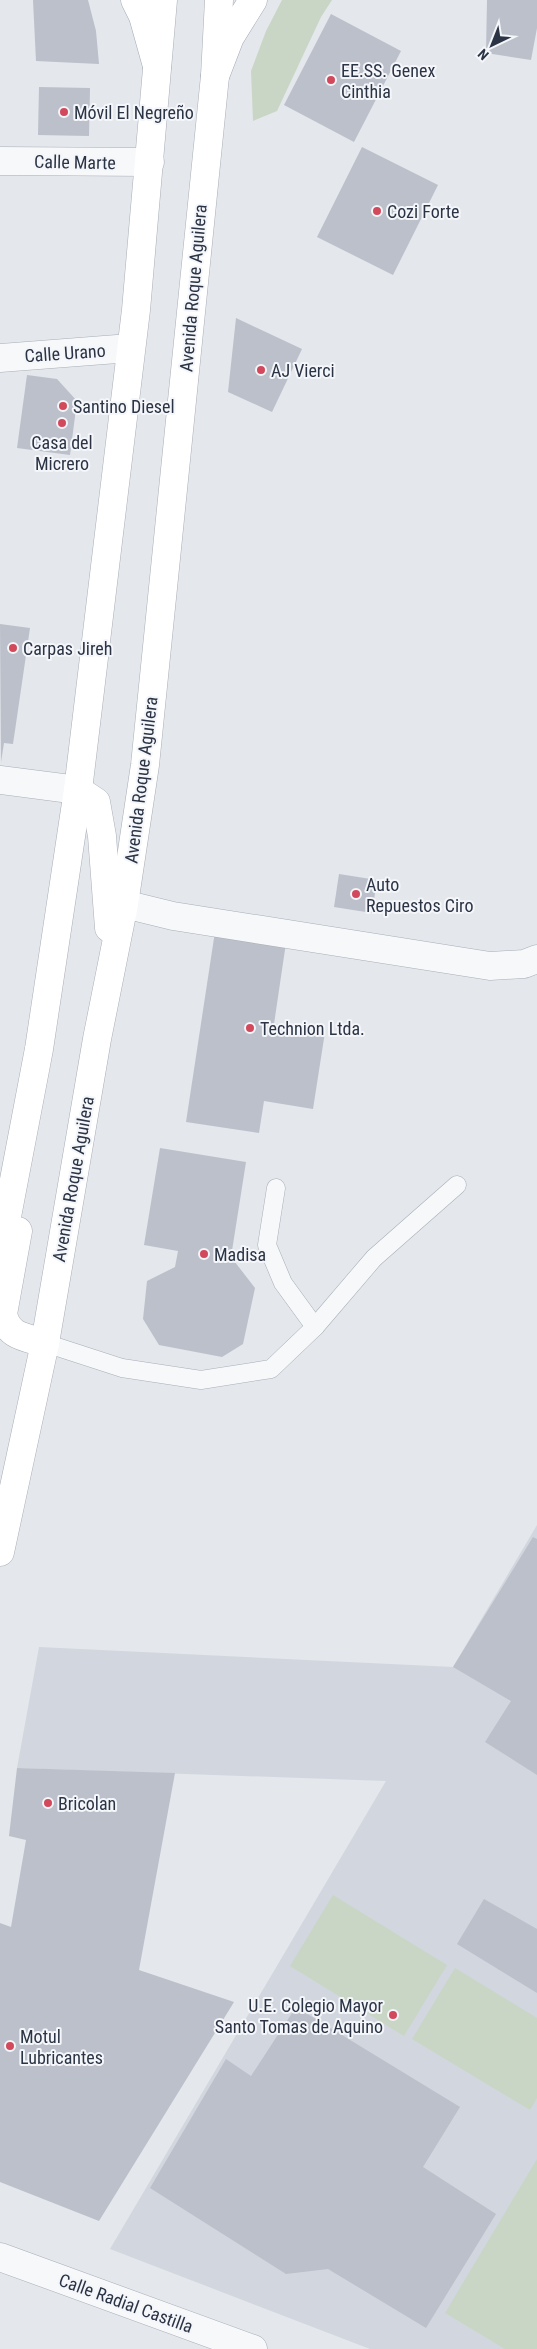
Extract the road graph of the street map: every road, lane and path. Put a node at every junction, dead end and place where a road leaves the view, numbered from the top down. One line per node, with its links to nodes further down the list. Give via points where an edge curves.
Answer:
1 (135, 0): 5 (main road, via 143,16)
2 (163, 0): 5 (main road)
3 (219, 0): 6 (main road, Avenida Roque Aguilera)
4 (253, 0): 6 (main road, via 230,38)
5 (157, 66): 8 (main road)
6 (214, 76): 13 (main road, Avenida Roque Aguilera, via 145,765)
7 (0, 161): 8 (street, Calle Marte)
8 (150, 162): 9 (main road)
9 (130, 348): 10 (street, Calle Urano); 12 (main road)
10 (0, 358)
11 (0, 780): 12 (street)
12 (78, 790): 15 (main road, via 96,802 100,821); 16 (main road, via 39,1049)
13 (124, 904): 14 (street, via 173,916 490,966 524,964); 15 (main road, Avenida Roque Aguilera)
14 (537, 959)
15 (112, 964): 21 (main road, Avenida Roque Aguilera)
16 (16, 1171): 19 (main road); 21 (main road, via 23,1207 3,1314 5,1325 12,1332)
17 (457, 1185): 20 (lane, via 374,1258)
18 (276, 1188): 20 (lane, via 267,1245 283,1283)
19 (0, 1253)
20 (315, 1327): 21 (lane, via 271,1369 201,1380 122,1368)
21 (45, 1343): 22 (main road, Avenida Roque Aguilera)
22 (0, 1552)
23 (0, 2257): 24 (street, Calle Radial Castilla)
24 (253, 2349)

